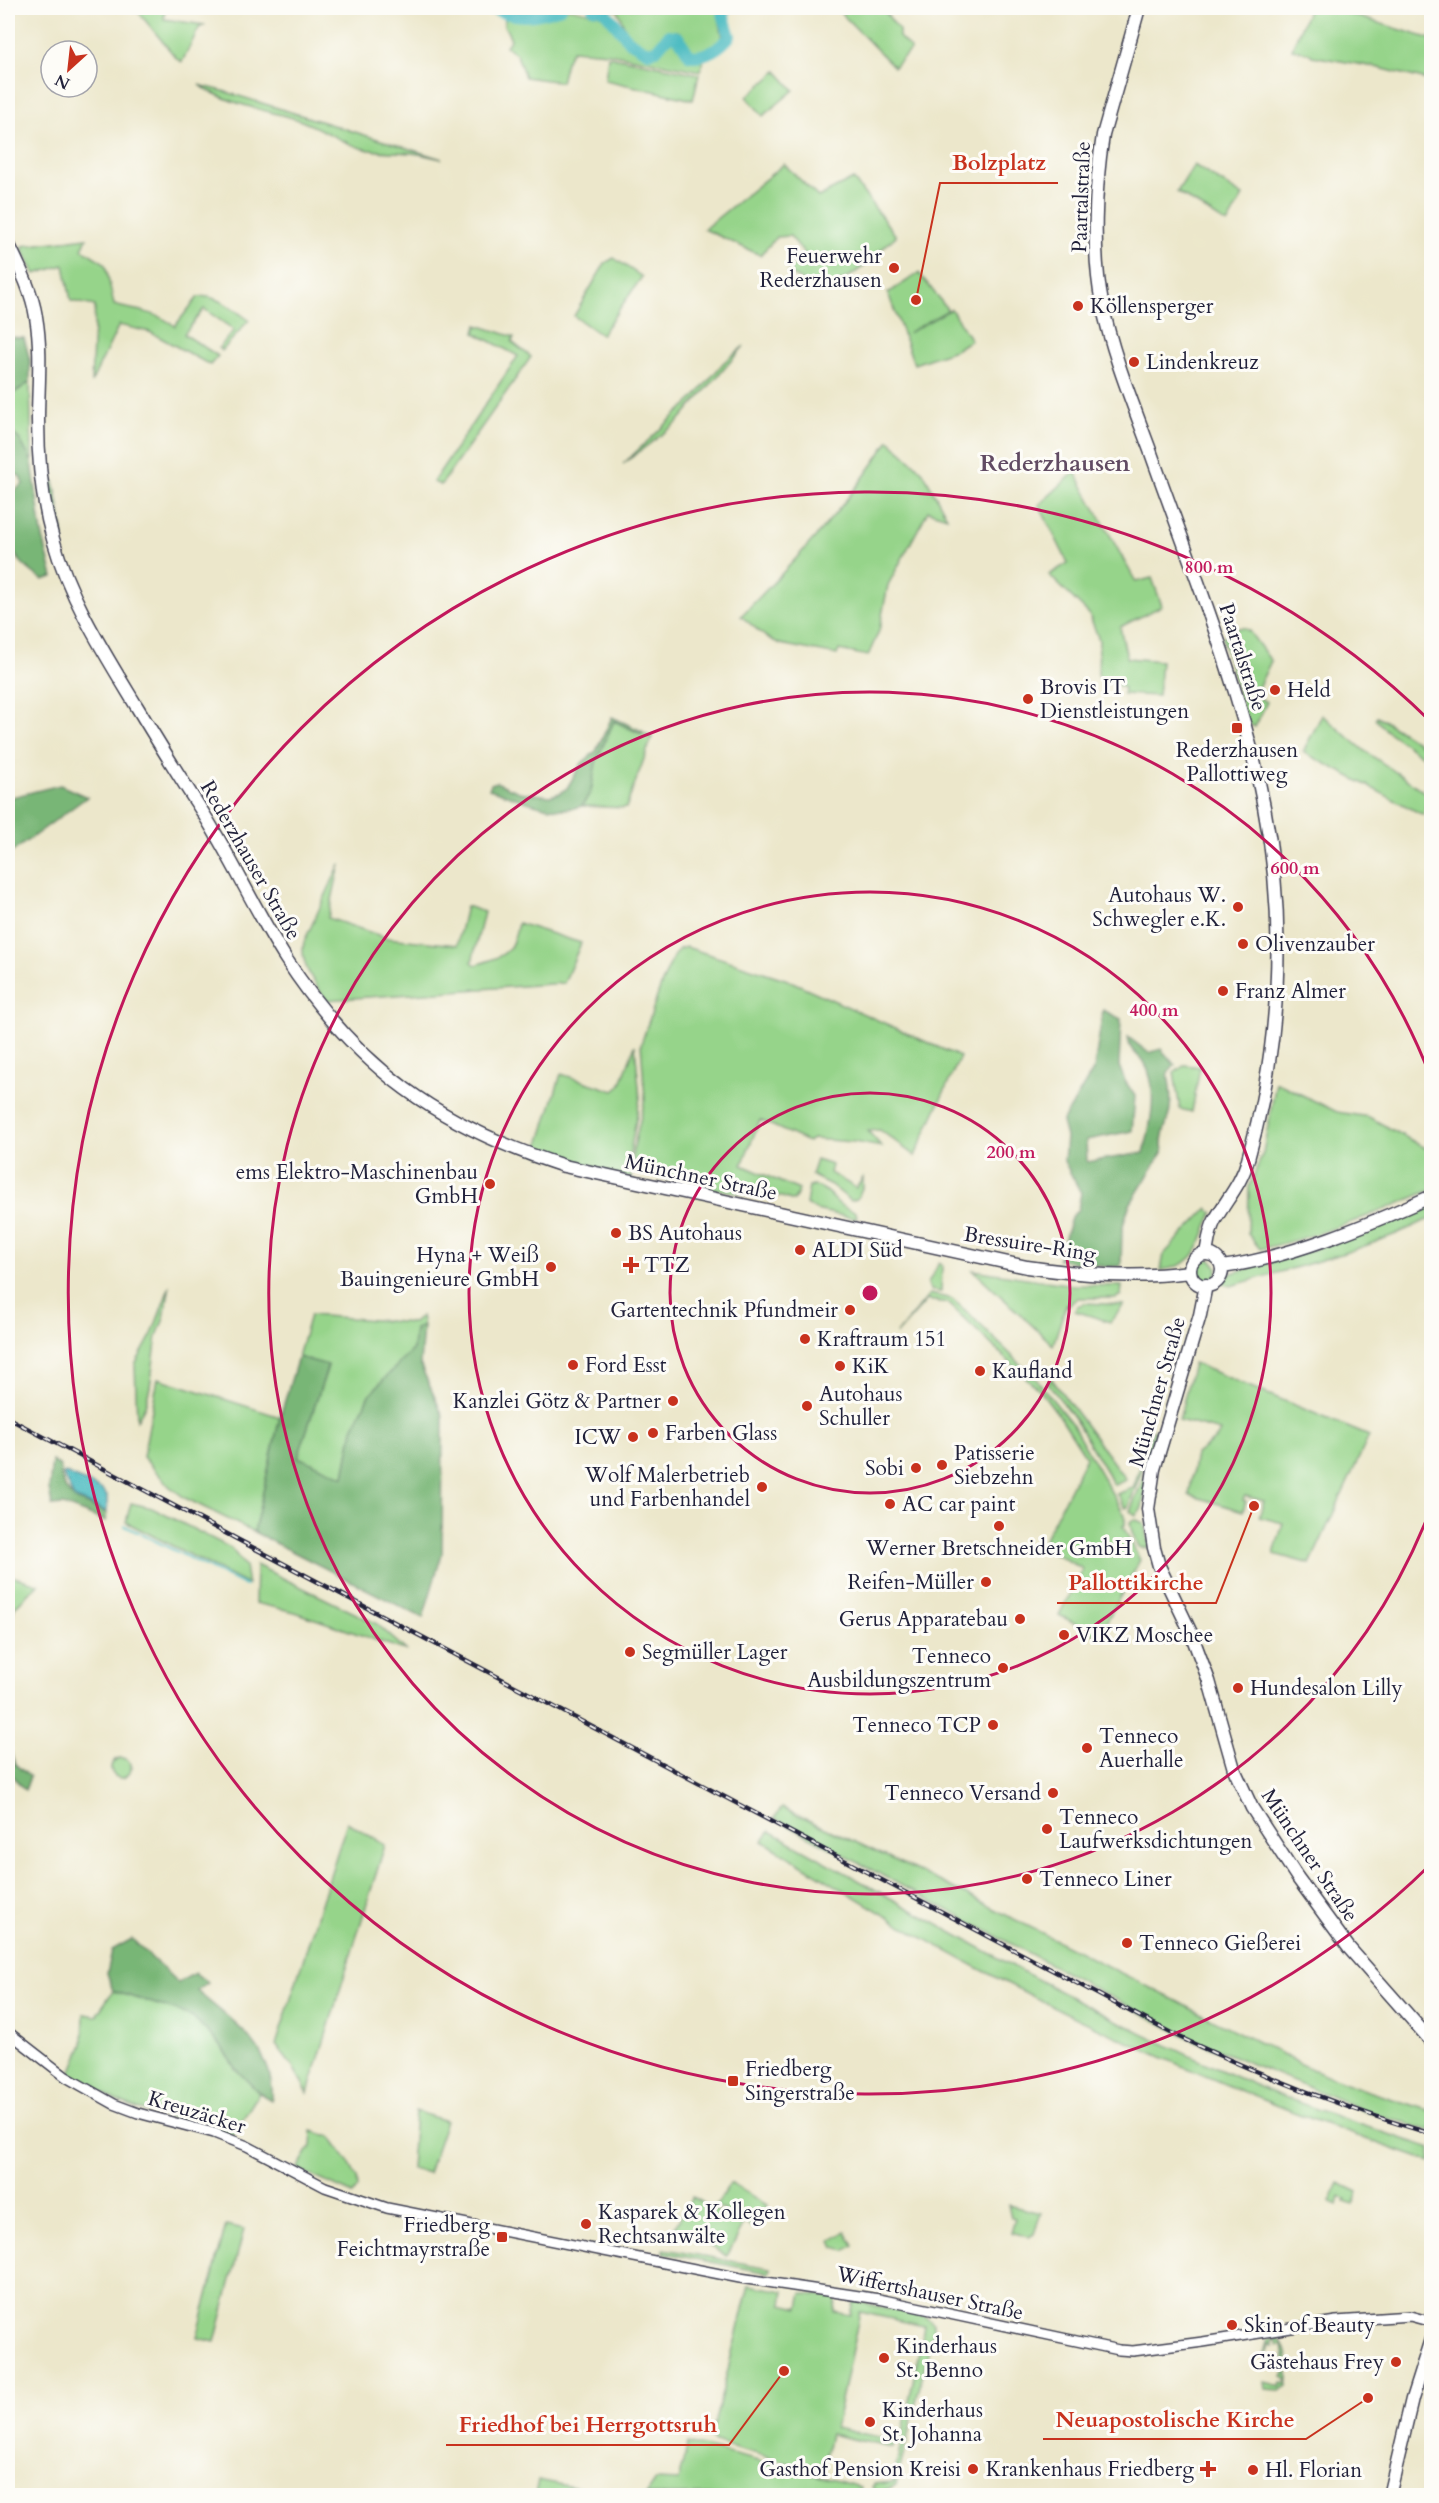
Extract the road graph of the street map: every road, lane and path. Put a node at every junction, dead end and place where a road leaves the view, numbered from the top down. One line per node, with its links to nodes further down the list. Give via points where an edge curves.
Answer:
1 (1139, 8): 6 (main road, Paartalstraße, via 1100,153 1096,209 1102,303 1120,368 1244,723 1265,809 1275,891 1277,982 1263,1096 1247,1164 1215,1221)
2 (8, 243): 3 (main road, Rederzhauser Straße, via 36,316 39,462 47,512 62,565 83,614 215,830 292,968 326,1014 368,1059 426,1105)
3 (465, 1127): 5 (main road, Münchner Straße, via 521,1153 605,1177)
4 (1431, 1196): 7 (main road, via 1337,1235)
5 (935, 1247): 8 (main road, Bressuire-Ring, via 1064,1272 1115,1276)
6 (1206, 1254): 7 (main road, via 1217,1258); 8 (main road, via 1193,1261)
7 (1222, 1267): 9 (main road, via 1219,1279)
8 (1190, 1272): 9 (main road, via 1197,1282)
9 (1206, 1285): 11 (main road, Münchner Straße, via 1154,1469 1148,1509 1154,1548 1191,1633 1234,1769 1252,1808 1349,1948)
10 (8, 2032): 12 (street, Kreuzäcker, via 74,2082 114,2104 214,2133 325,2187)
11 (1431, 2042)
12 (422, 2216): 13 (street, Wiffertshauser Straße, via 740,2278 879,2299 1119,2350 1203,2342 1336,2321 1410,2316)
13 (1431, 2322)
14 (1431, 2336): 15 (main road)
15 (1389, 2496)

